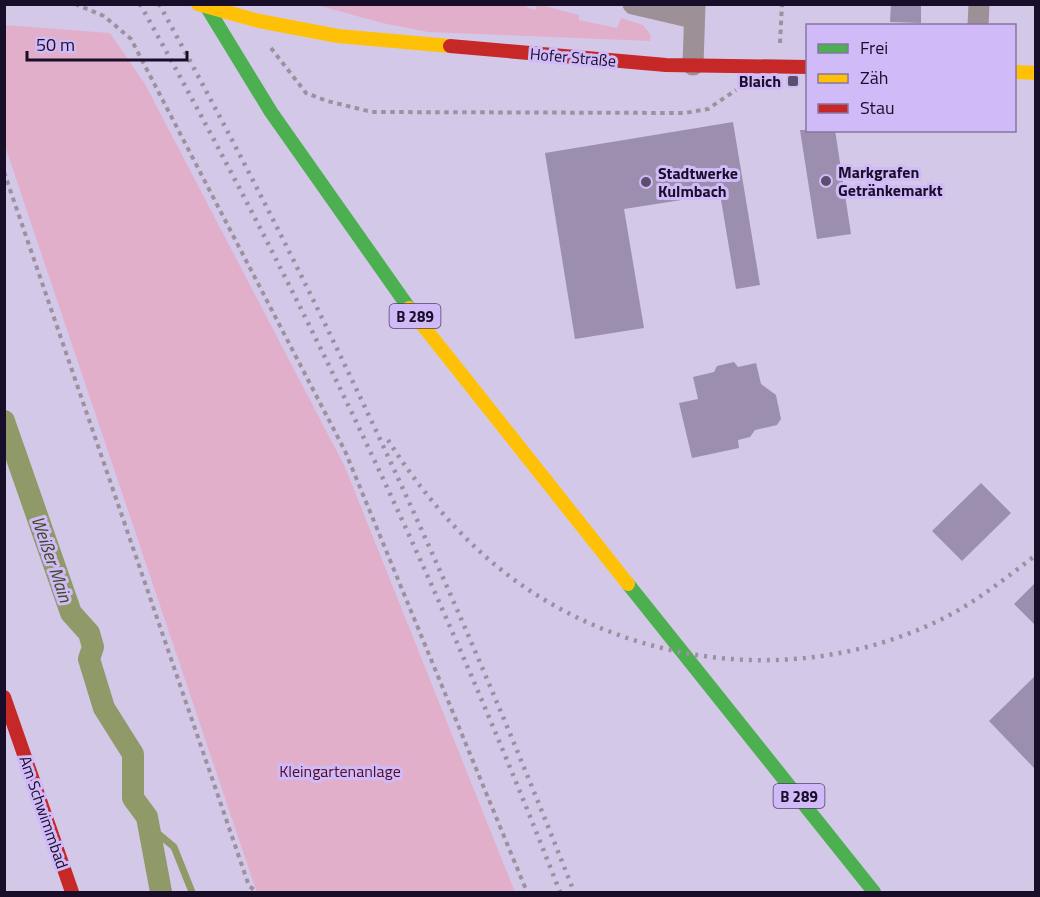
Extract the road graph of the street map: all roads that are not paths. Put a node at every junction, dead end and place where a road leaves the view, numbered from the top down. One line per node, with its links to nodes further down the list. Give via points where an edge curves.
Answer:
1 (198, 4): 7 (main road, Hofer Straße, via 338,36)
2 (206, 4): 13 (main road, B 289, via 271,112 401,298)
3 (633, 4): 5 (street)
4 (980, 4): 6 (street)
5 (694, 11): 7 (street)
6 (978, 24)
7 (693, 65): 8 (main road, Hofer Straße)
8 (806, 67)
9 (1016, 72): 10 (main road)
10 (1035, 73)
11 (4, 697): 12 (main road, Am Schwimmbad)
12 (72, 892)
13 (874, 892)

